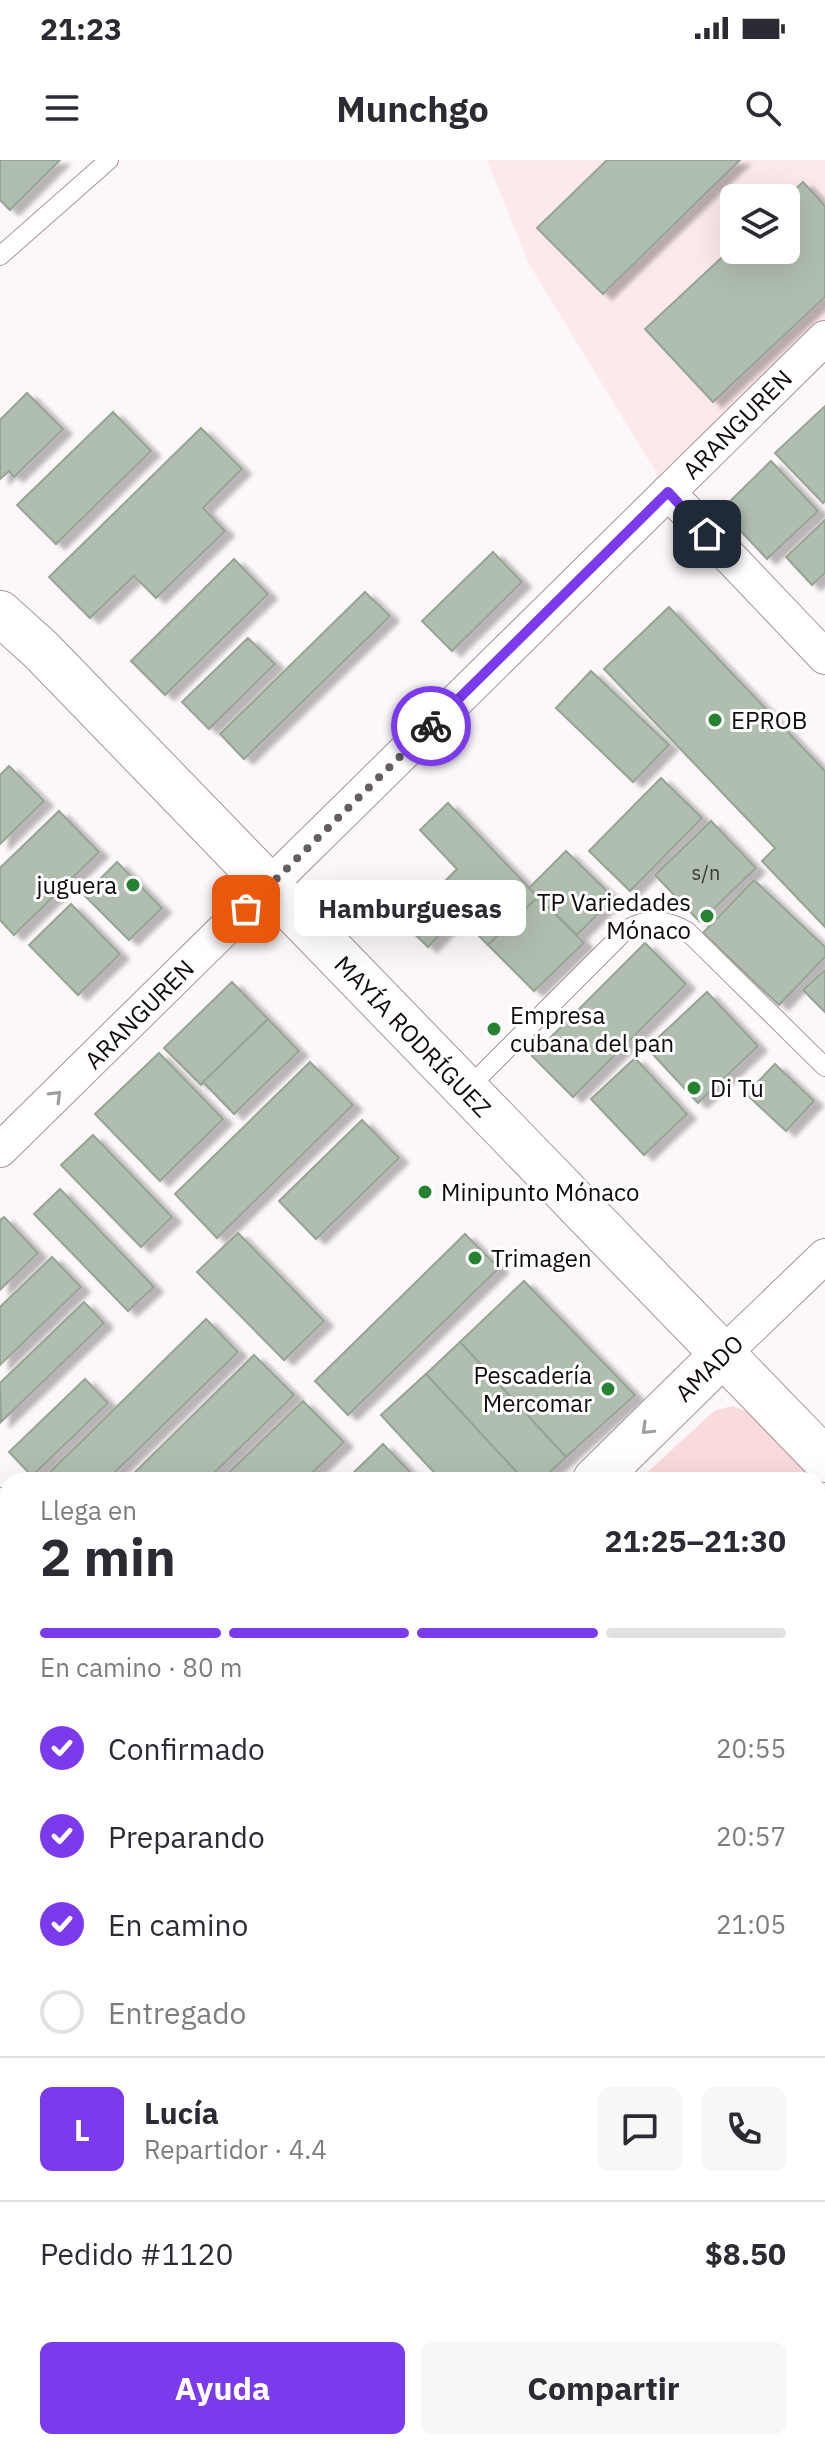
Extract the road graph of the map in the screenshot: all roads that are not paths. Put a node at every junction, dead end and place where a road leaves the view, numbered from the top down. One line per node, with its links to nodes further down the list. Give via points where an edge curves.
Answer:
1 (109, 160): 2 (lane)
2 (0, 256)
3 (825, 338): 4 (street, ARANGUREN)
4 (668, 492): 6 (street); 7 (street, ARANGUREN)
5 (0, 613): 7 (main road, MAYÍA RODRÍGUEZ)
6 (825, 657)
7 (268, 887): 9 (main road, MAYÍA RODRÍGUEZ); 10 (street, ARANGUREN, one-way to 7)
8 (825, 1067): 9 (lane, via 687,931 657,919 627,929)
9 (466, 1090): 12 (main road, MAYÍA RODRÍGUEZ)
10 (0, 1150)
11 (825, 1256): 12 (street, AMADO)
12 (722, 1355): 13 (main road, MAYÍA RODRÍGUEZ); 14 (main road, AMADO, one-way to 14)
13 (825, 1460)
14 (603, 1472)

